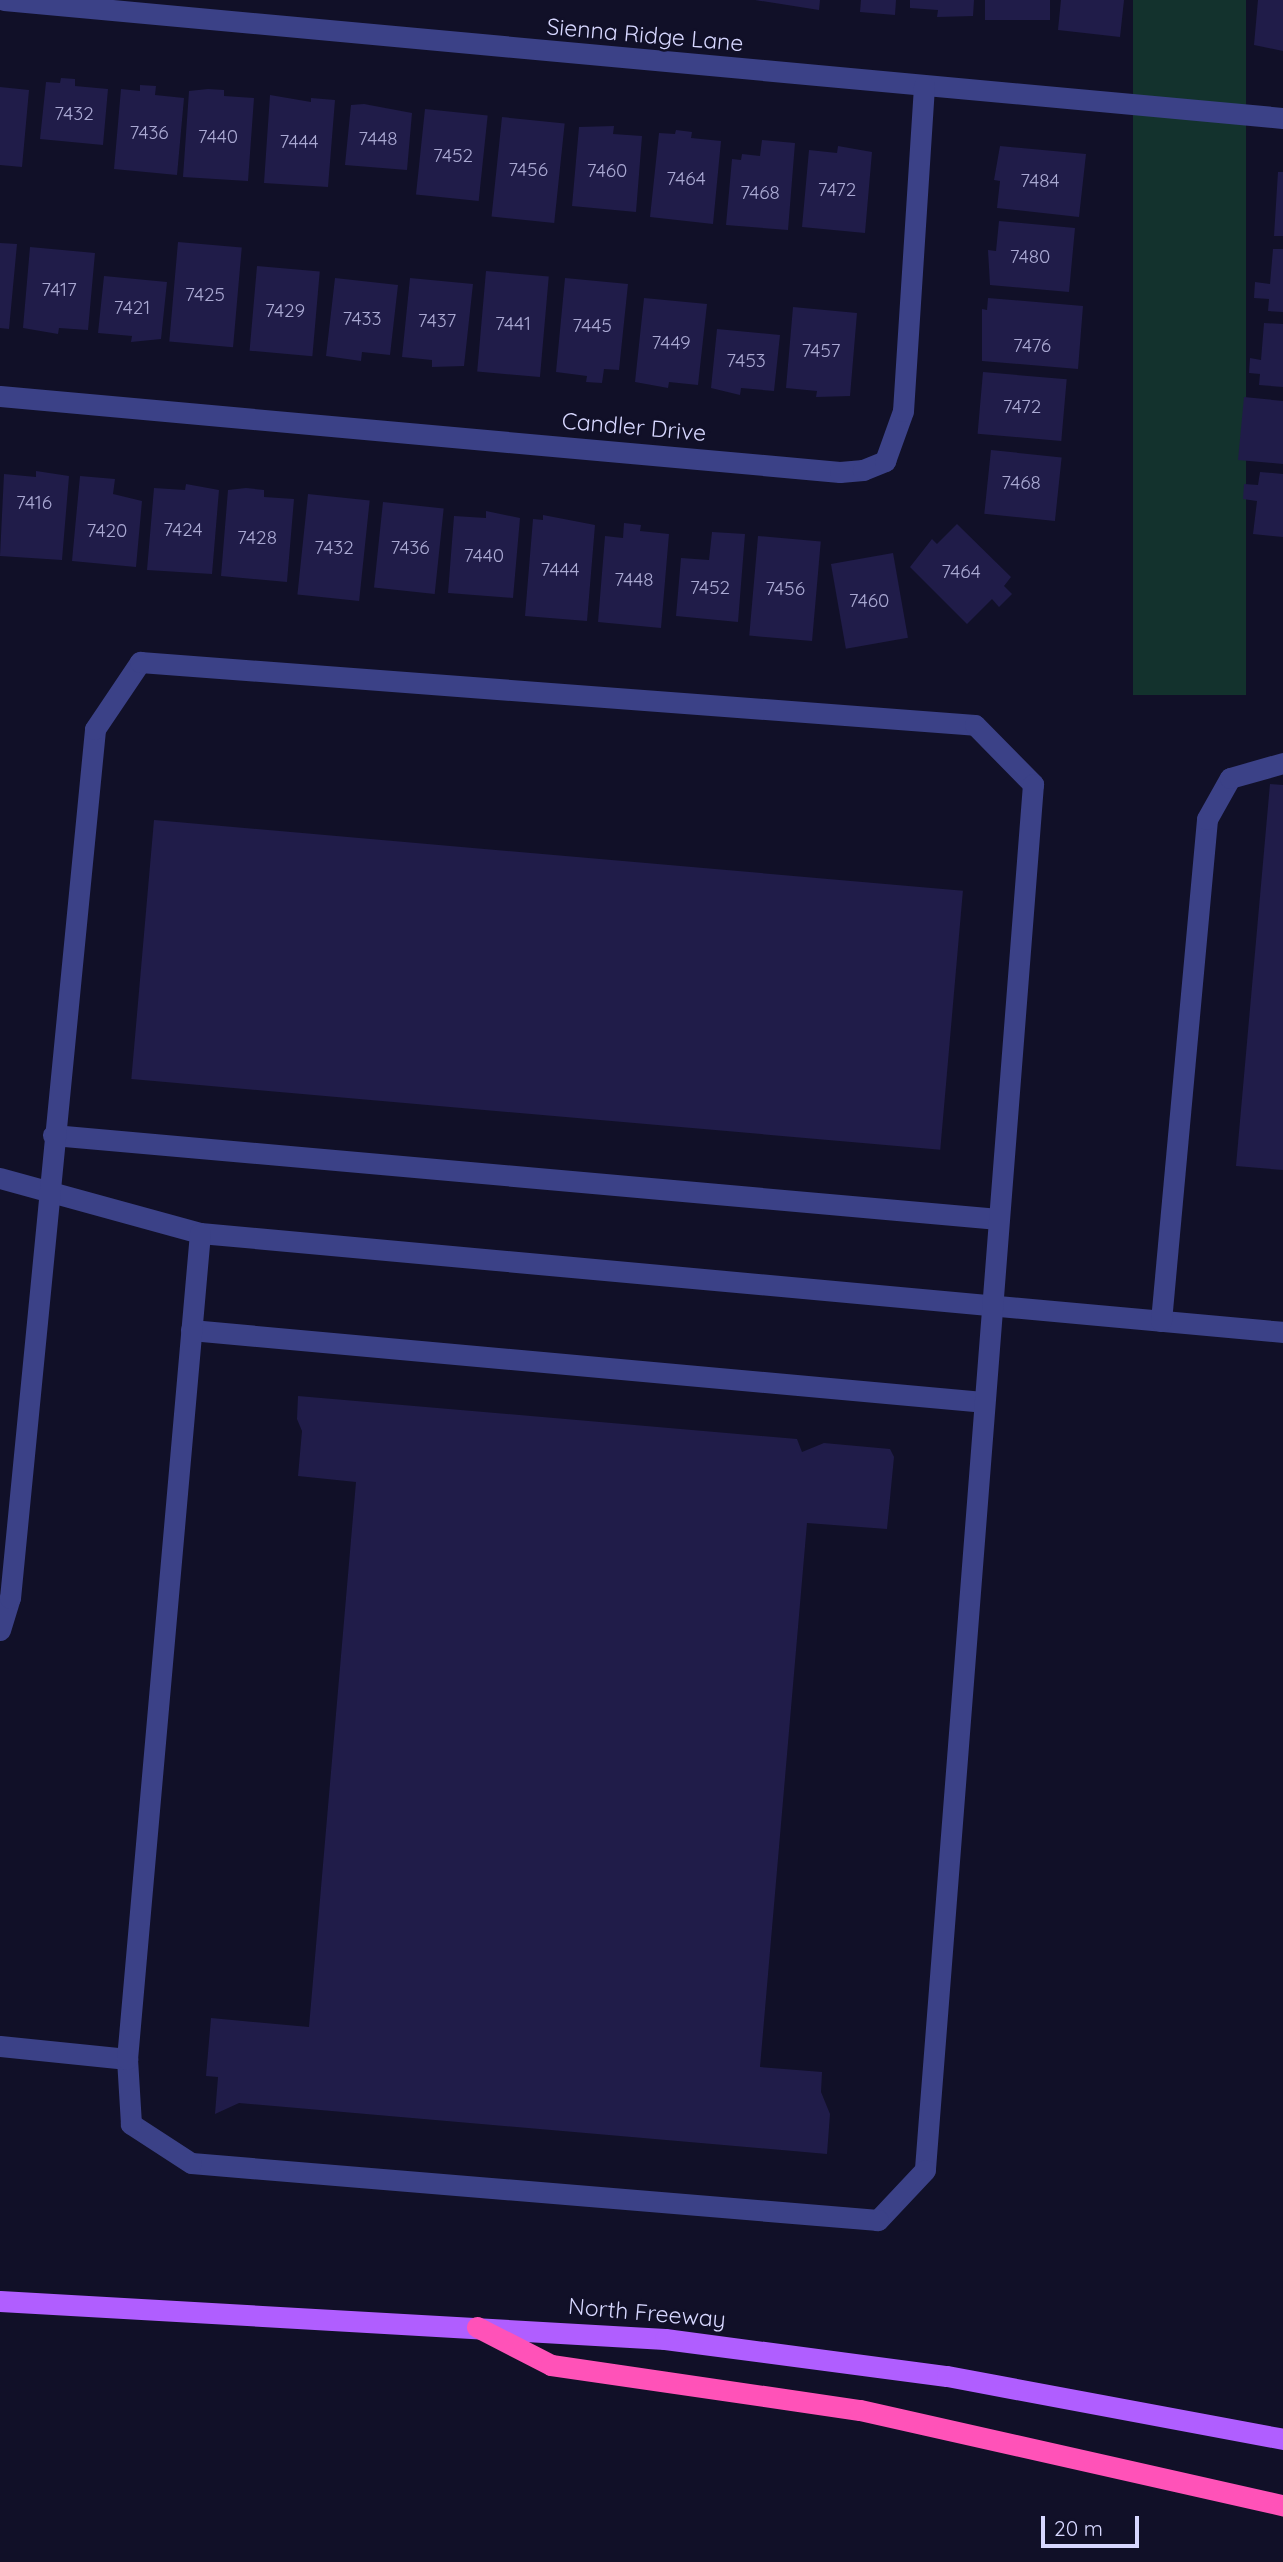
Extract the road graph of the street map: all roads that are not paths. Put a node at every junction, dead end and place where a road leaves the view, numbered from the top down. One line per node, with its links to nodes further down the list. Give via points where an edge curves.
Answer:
1 (4, 0): 2 (street, Sienna Ridge Lane)
2 (924, 86): 3 (street, Sienna Ridge Lane); 4 (street, Candler Drive, via 903,411 885,461 863,470 840,472)
3 (1283, 118)
4 (0, 396)
5 (1283, 764): 12 (street, via 1230,778 1207,819)
6 (54, 1135): 8 (street); 9 (street); 9 (street, via 94,729 141,662 975,725 1033,784)
7 (0, 1178): 8 (street)
8 (47, 1191): 10 (street); 16 (street, via 10,1598)
9 (998, 1219): 11 (street)
10 (200, 1233): 11 (street); 13 (street)
11 (990, 1307): 12 (street); 15 (street)
12 (1161, 1321): 14 (street)
13 (191, 1330): 15 (street); 18 (street)
14 (1283, 1332)
15 (983, 1402): 18 (street, via 925,2170 878,2220 191,2163 131,2124)
16 (0, 1630)
17 (0, 2046): 18 (street)
18 (127, 2059)
19 (0, 2301): 20 (main road, North Freeway)
20 (477, 2328): 21 (main road, North Freeway, via 665,2339 861,2362); 22 (highway, via 551,2365 860,2410)
21 (1283, 2439)
22 (1283, 2505)

